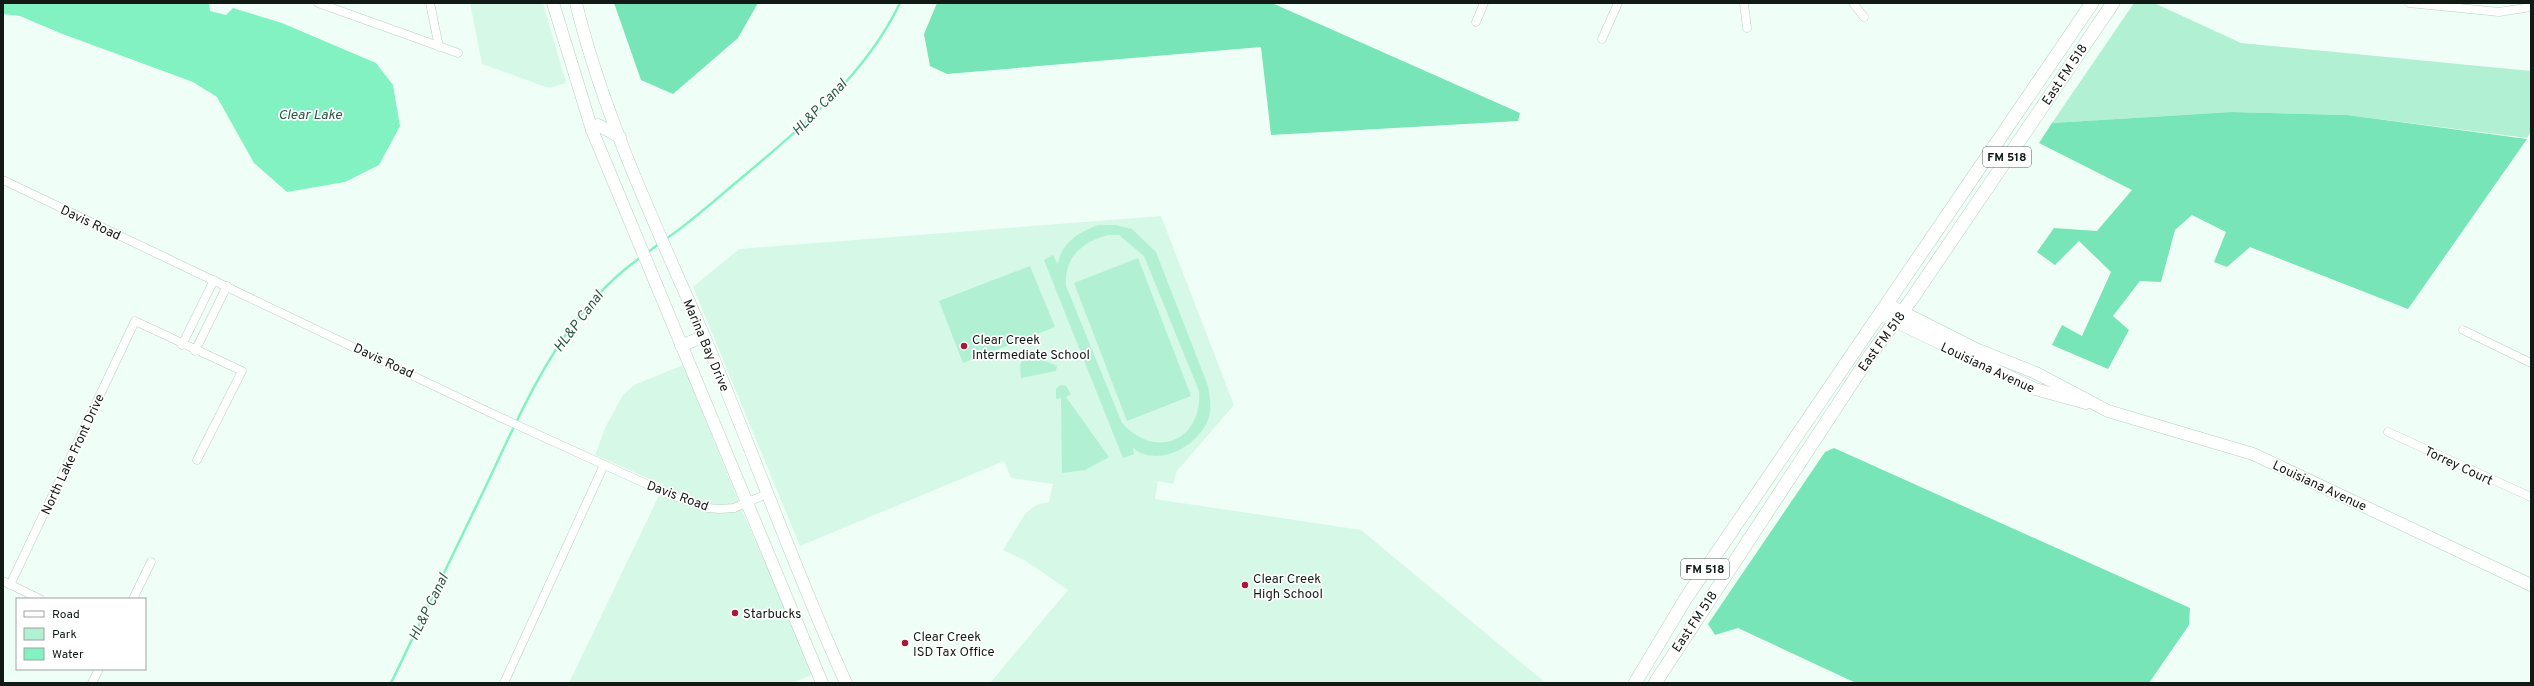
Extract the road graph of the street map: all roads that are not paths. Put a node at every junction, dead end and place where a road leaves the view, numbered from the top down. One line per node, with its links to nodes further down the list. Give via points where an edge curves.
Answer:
1 (318, 3): 12 (street)
2 (430, 3): 18 (street)
3 (553, 3): 20 (main road, Marina Bay Drive)
4 (576, 3): 21 (main road, Marina Bay Drive)
5 (1484, 3): 15 (street)
6 (1618, 3): 17 (street)
7 (1744, 3): 16 (street)
8 (1853, 3): 14 (street)
9 (2092, 3): 22 (main road, East FM 518 / FM 518)
10 (2113, 3): 23 (main road, East FM 518 / FM 518)
11 (2409, 3): 13 (street, via 2499,12)
12 (337, 6): 18 (street)
13 (2531, 7)
14 (1864, 17)
15 (1476, 22)
16 (1747, 28)
17 (1602, 38)
18 (439, 47): 19 (street)
19 (458, 53)
20 (592, 130): 21 (main road, via 598,125 602,126); 32 (main road, Marina Bay Drive)
21 (620, 137): 30 (main road, Marina Bay Drive)
22 (1983, 164): 23 (main road); 27 (main road, East FM 518 / FM 518)
23 (1996, 174): 28 (main road, East FM 518 / FM 518)
24 (3, 180): 25 (street, Davis Road)
25 (214, 280): 26 (street, Davis Road); 31 (street)
26 (227, 286): 33 (street); 38 (street, Davis Road)
27 (1883, 309): 28 (main road, Louisiana Avenue); 36 (main road, East FM 518 / FM 518)
28 (1898, 317): 39 (main road, East FM 518 / FM 518); 46 (main road, Louisiana Avenue, via 2036,372 2101,407 2253,454)
29 (2463, 330): 34 (street)
30 (704, 336): 32 (main road); 40 (main road, Marina Bay Drive)
31 (182, 345): 33 (street); 45 (street, North Lake Front Drive, via 135,321)
32 (681, 346): 42 (main road, Marina Bay Drive)
33 (196, 351): 37 (street, via 242,371)
34 (2531, 363)
35 (2388, 432): 41 (street, Torrey Court)
36 (1780, 458): 39 (main road); 50 (main road, East FM 518 / FM 518)
37 (197, 460)
38 (604, 465): 42 (street, Davis Road, via 666,493 708,508 734,508); 56 (street)
39 (1796, 469): 51 (main road, East FM 518 / FM 518)
40 (769, 493): 42 (street, Davis Road); 44 (main road, Marina Bay Drive)
41 (2531, 497)
42 (748, 502): 47 (main road, Marina Bay Drive)
43 (151, 562): 49 (street)
44 (801, 579): 47 (main road); 52 (main road, Marina Bay Drive)
45 (7, 583): 48 (street)
46 (2531, 585)
47 (783, 586): 53 (main road, Marina Bay Drive)
48 (38, 598)
49 (133, 598)
50 (1686, 598): 51 (main road); 59 (main road, East FM 518 / FM 518)
51 (1702, 609): 60 (main road, East FM 518 / FM 518)
52 (820, 626): 53 (main road); 58 (main road, Marina Bay Drive)
53 (800, 630): 57 (main road, Marina Bay Drive)
54 (98, 670): 55 (street)
55 (92, 683)
56 (504, 683)
57 (822, 683)
58 (846, 683)
59 (1635, 683)
60 (1655, 683)

